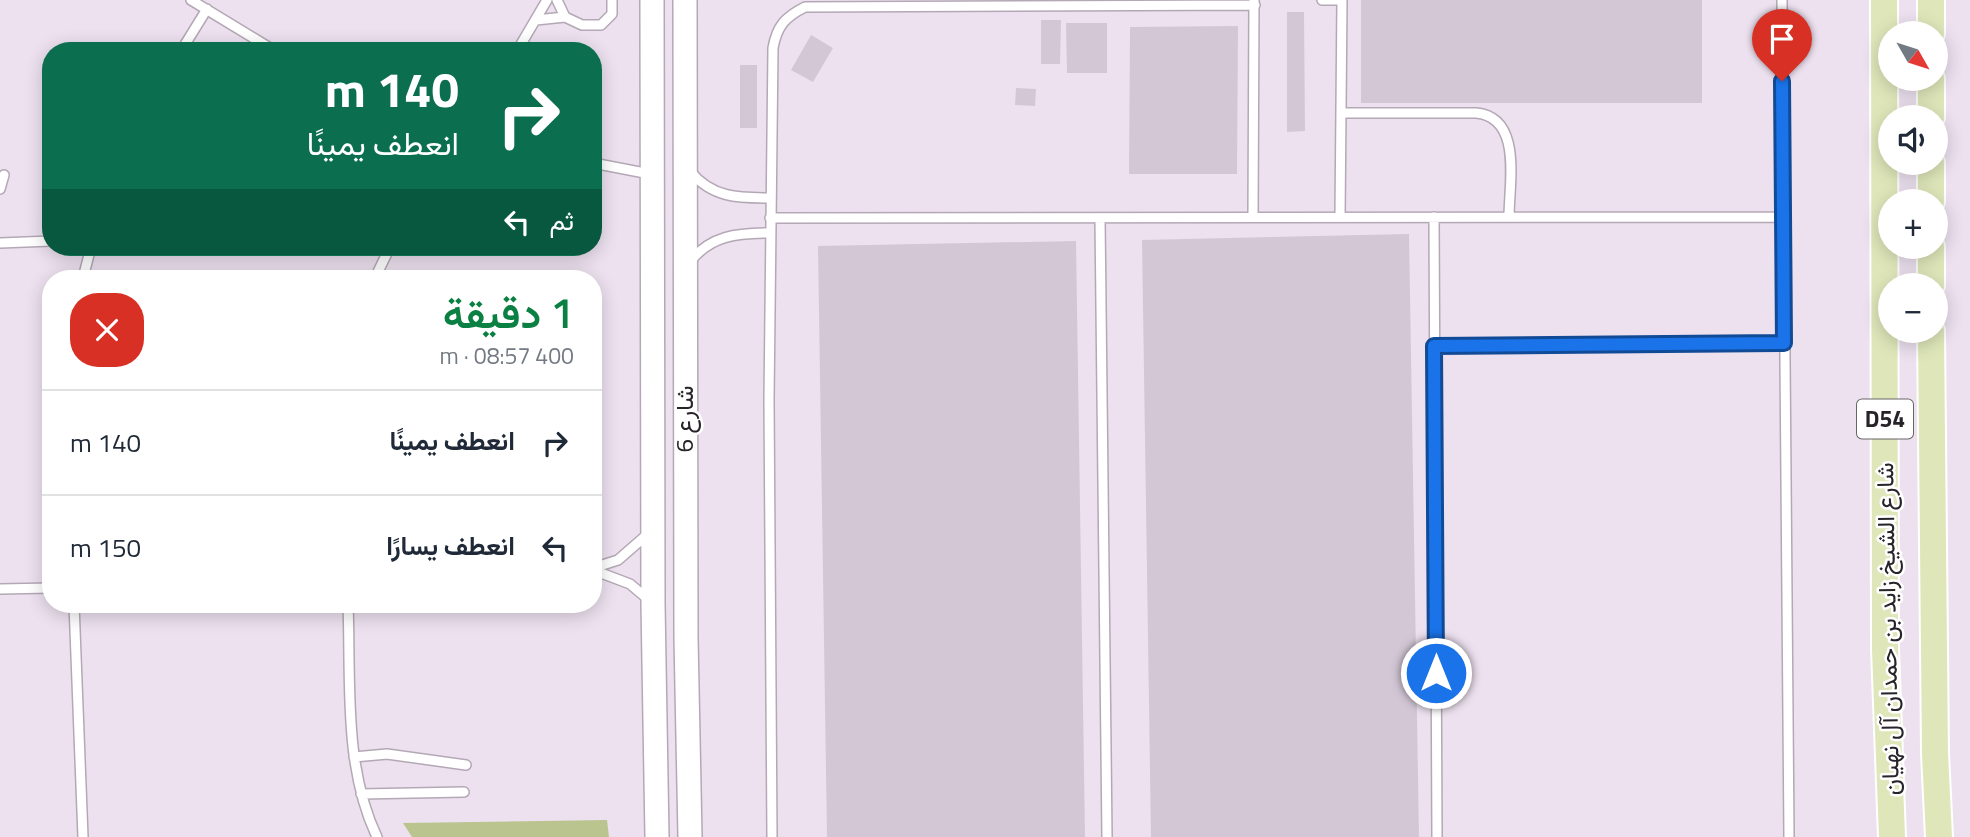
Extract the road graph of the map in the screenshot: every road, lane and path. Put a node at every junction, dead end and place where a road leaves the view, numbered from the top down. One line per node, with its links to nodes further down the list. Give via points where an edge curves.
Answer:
1 (191, 0): 14 (lane)
2 (547, 0): 16 (lane)
3 (557, 0): 15 (lane)
4 (612, 0): 15 (lane, via 612,14 601,25 582,25)
5 (652, 0): 24 (street, شارع 6)
6 (1322, 0): 7 (lane)
7 (1342, 0): 21 (lane)
8 (1782, 0): 31 (lane)
9 (1884, 0): 62 (main road, شارع الشيخ زايد بن حمدان آل نهيان / D54, via 1885,649)
10 (1931, 0): 17 (main road)
11 (1254, 2): 13 (lane); 28 (lane)
12 (689, 4): 22 (street, شارع 6)
13 (984, 4): 27 (lane, via 805,7 789,15 777,29 773,48)
14 (207, 9): 18 (lane); 19 (lane)
15 (565, 17): 16 (lane)
16 (536, 20): 20 (lane)
17 (1931, 21)
18 (187, 42)
19 (260, 42)
20 (523, 42)
21 (1341, 113): 30 (lane, via 1476,113 1492,117 1508,137); 34 (lane)
22 (685, 161): 27 (lane, via 700,182 723,195); 38 (street, شارع 6)
23 (602, 165): 24 (lane)
24 (652, 174): 42 (street, شارع 6)
25 (4, 175): 26 (lane)
26 (0, 189)
27 (771, 198): 32 (lane)
28 (1253, 217): 33 (lane); 34 (lane)
29 (1434, 217): 30 (lane); 34 (lane); 41 (lane)
30 (1509, 217): 31 (lane)
31 (1782, 217): 39 (lane)
32 (770, 218): 33 (lane); 35 (lane)
33 (1100, 218): 59 (lane)
34 (1340, 218)
35 (770, 233): 38 (lane, via 720,238 700,251); 58 (lane)
36 (42, 241): 37 (lane)
37 (0, 243)
38 (684, 270): 57 (street, شارع 6)
39 (1784, 343): 41 (lane); 61 (lane)
40 (1931, 343): 63 (main road, شارع الشيخ زايد بن حمدان آل نهيان / D54)
41 (1434, 346): 60 (lane)
42 (652, 528): 43 (lane, via 631,552); 47 (street, شارع 6)
43 (602, 566)
44 (602, 573): 47 (lane, via 630,584)
45 (42, 588): 46 (lane)
46 (0, 589)
47 (653, 604): 56 (street, شارع 6)
48 (74, 613): 54 (lane)
49 (348, 613): 50 (lane)
50 (354, 757): 51 (lane, via 387,754); 53 (lane)
51 (466, 765)
52 (464, 792): 53 (lane)
53 (361, 794): 55 (lane)
54 (83, 837)
55 (377, 837)
56 (657, 837)
57 (690, 837)
58 (772, 837)
59 (1107, 837)
60 (1437, 837)
61 (1789, 837)
62 (1892, 837)
63 (1939, 837)

